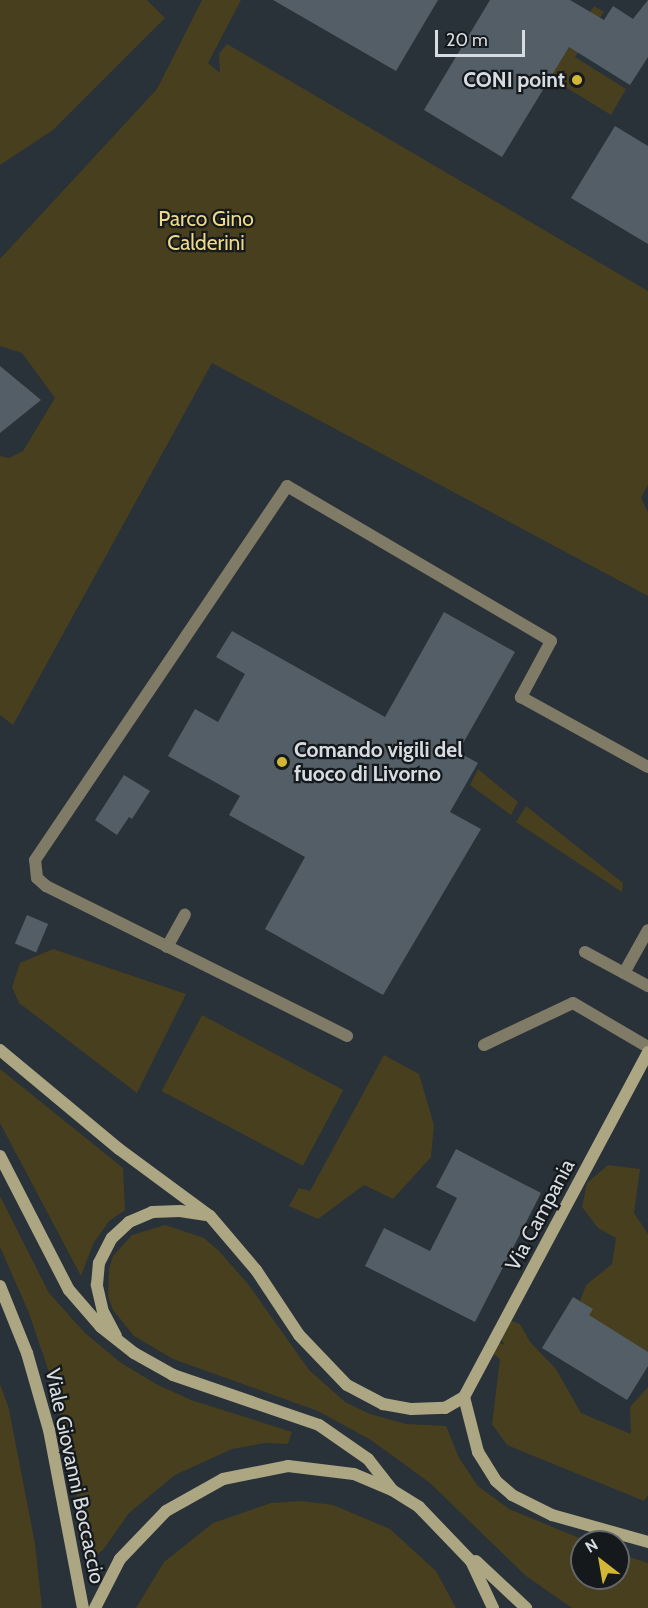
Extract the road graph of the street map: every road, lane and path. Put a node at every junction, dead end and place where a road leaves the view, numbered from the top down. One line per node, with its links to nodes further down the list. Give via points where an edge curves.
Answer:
1 (648, 767): 4 (lane, via 522,697 551,641 287,486 35,860 37,878 46,886)
2 (185, 915): 4 (lane)
3 (648, 930): 6 (lane)
4 (167, 946): 8 (lane)
5 (585, 952): 6 (lane)
6 (624, 973): 7 (lane)
7 (648, 986)
8 (347, 1036)
9 (484, 1045): 10 (lane, via 573,1003)
10 (648, 1049): 16 (main road, Via Campania)
11 (0, 1050): 13 (main road, via 119,1149)
12 (0, 1156): 15 (main road, Viale Giovanni Boccaccio, via 69,1290)
13 (210, 1216): 15 (main road, Viale Giovanni Boccaccio, via 152,1212 129,1222 112,1238 103,1251 97,1285 103,1312); 16 (main road, via 256,1270 299,1335 347,1385 383,1404 412,1409 445,1408)
14 (0, 1286): 20 (main road, Viale Giovanni Boccaccio, via 27,1353 43,1410 68,1518)
15 (119, 1342): 17 (main road, Viale Giovanni Boccaccio, via 151,1364 189,1382 319,1425 368,1459)
16 (464, 1397): 19 (main road, via 478,1452 496,1481 512,1495 552,1515)
17 (392, 1490): 18 (main road, Viale Giovanni Boccaccio, via 419,1507); 21 (main road, Viale Giovanni Boccaccio, via 354,1474 310,1467 266,1468 224,1479 184,1498 148,1525 114,1568)
18 (456, 1542): 22 (main road, Viale Giovanni Boccaccio, via 483,1582); 23 (main road)
19 (648, 1542)
20 (83, 1608)
21 (95, 1608)
22 (493, 1608)
23 (526, 1608)

